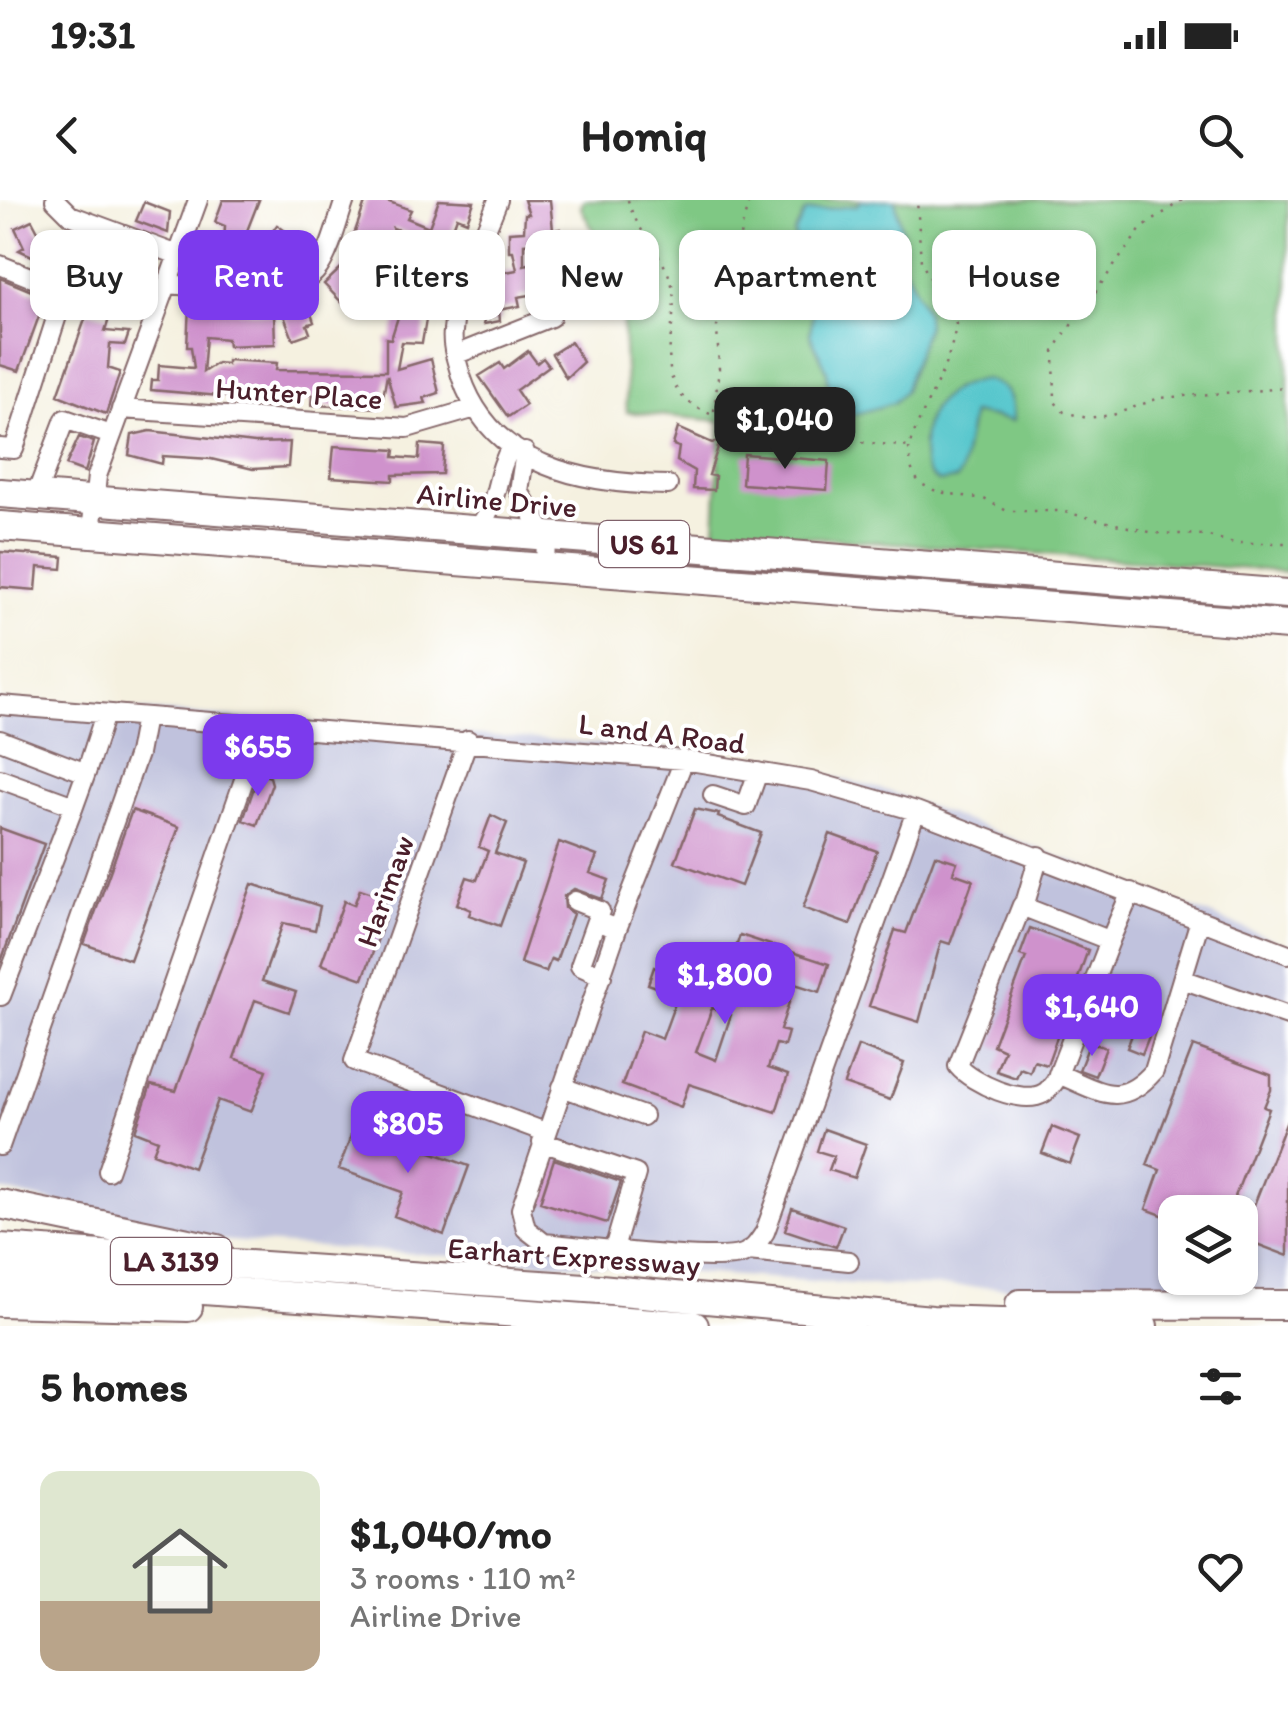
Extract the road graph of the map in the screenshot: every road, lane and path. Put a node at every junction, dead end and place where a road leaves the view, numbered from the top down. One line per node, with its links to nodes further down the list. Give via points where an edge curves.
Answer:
1 (55, 200): 10 (street, via 70,216)
2 (198, 200): 9 (street)
3 (345, 200): 12 (street, via 328,250 299,286)
4 (498, 200): 14 (street, via 456,315)
5 (628, 200): 18 (path, via 670,280 676,387 688,401)
6 (749, 200): 18 (path, via 717,327)
7 (917, 200): 20 (path, via 922,262 956,324 940,381)
8 (1182, 200): 15 (path, via 1141,229 1061,338 1054,352 1055,402 1087,418 1160,398)
9 (187, 230)
10 (178, 255): 12 (street)
11 (0, 265): 21 (street, via 65,291 14,449)
12 (167, 284): 16 (street)
13 (543, 320): 14 (street)
14 (455, 355): 17 (street)
15 (1288, 388)
16 (121, 409): 17 (street, Hunter Place, via 406,428); 19 (street)
17 (472, 409): 22 (street)
18 (714, 412): 20 (path, via 754,430)
19 (112, 435): 25 (street, via 65,419); 26 (street)
20 (909, 447): 33 (path, via 919,483 984,499 1006,512 1060,512 1154,533)
21 (0, 448)
22 (518, 449): 23 (street, via 566,474 611,484); 27 (street, via 500,470); 28 (street)
23 (668, 484)
24 (0, 493): 25 (highway, Airline Drive / US 61)
25 (36, 495): 26 (highway, Airline Drive / US 61)
26 (94, 498): 30 (highway, Airline Drive / US 61); 31 (street)
27 (496, 499): 28 (street); 30 (street)
28 (521, 500): 32 (street)
29 (0, 526): 31 (highway, US 61)
30 (474, 531): 32 (highway, Airline Drive / US 61)
31 (92, 533): 35 (highway, US 61)
32 (546, 537): 34 (highway, Airline Drive / US 61); 35 (street)
33 (1288, 543)
34 (760, 553): 36 (highway, Airline Drive / US 61); 37 (highway)
35 (544, 570): 37 (highway, US 61)
36 (1026, 573): 38 (highway, Airline Drive / US 61); 39 (highway)
37 (759, 586): 39 (highway, US 61)
38 (1288, 594)
39 (1026, 606): 40 (highway, US 61)
40 (1288, 625)
41 (0, 705): 42 (street, L and A Road)
42 (105, 714): 43 (street, L and A Road); 49 (street)
43 (145, 717): 44 (street, L and A Road); 71 (street, via 138,754)
44 (247, 725): 46 (street, L and A Road); 72 (street, via 247,771)
45 (0, 740): 49 (street)
46 (468, 740): 47 (street, L and A Road); 70 (street, Harimaw, via 354,1061)
47 (684, 760): 48 (street, L and A Road); 60 (street)
48 (758, 772): 51 (street, via 746,806); 53 (street, L and A Road)
49 (86, 773): 52 (street)
50 (0, 779): 52 (street)
51 (713, 795)
52 (74, 806): 65 (street)
53 (916, 811): 54 (street, L and A Road); 76 (street, via 764,1232)
54 (1039, 856): 55 (street, L and A Road); 57 (street)
55 (1131, 892): 58 (street, L and A Road); 61 (street)
56 (575, 901): 59 (street, via 600,911)
57 (1023, 906): 61 (street); 67 (street, via 958,1066 979,1084 1029,1096 1044,1093)
58 (1200, 920): 62 (street, L and A Road); 64 (street)
59 (596, 921): 60 (street); 63 (street, via 580,966)
60 (616, 929): 63 (street)
61 (1109, 939): 67 (street)
62 (1288, 954)
63 (602, 976): 68 (street)
64 (1182, 979): 66 (street); 67 (street, via 1154,1070 1140,1087 1112,1096)
65 (2, 996)
66 (1288, 1016)
67 (1058, 1074)
68 (562, 1087): 69 (street); 70 (street)
69 (643, 1116)
70 (544, 1137): 75 (street, via 636,1174); 75 (street, via 521,1209 526,1229 544,1243)
71 (0, 1146)
72 (108, 1171)
73 (0, 1204): 78 (highway)
74 (0, 1248): 78 (highway, Earhart Expressway / LA 3139)
75 (614, 1249): 76 (street, via 739,1256)
76 (748, 1251): 77 (street)
77 (849, 1260)
78 (341, 1274): 80 (highway, Earhart Expressway / LA 3139)
79 (0, 1275): 83 (highway, Earhart Expressway / LA 3139)
80 (750, 1301): 82 (highway); 85 (highway, Earhart Expressway / LA 3139, via 932,1320)
81 (0, 1302): 83 (highway)
82 (1288, 1305)
83 (510, 1315): 84 (highway, Earhart Expressway / LA 3139)
84 (692, 1326)
85 (1144, 1326)

